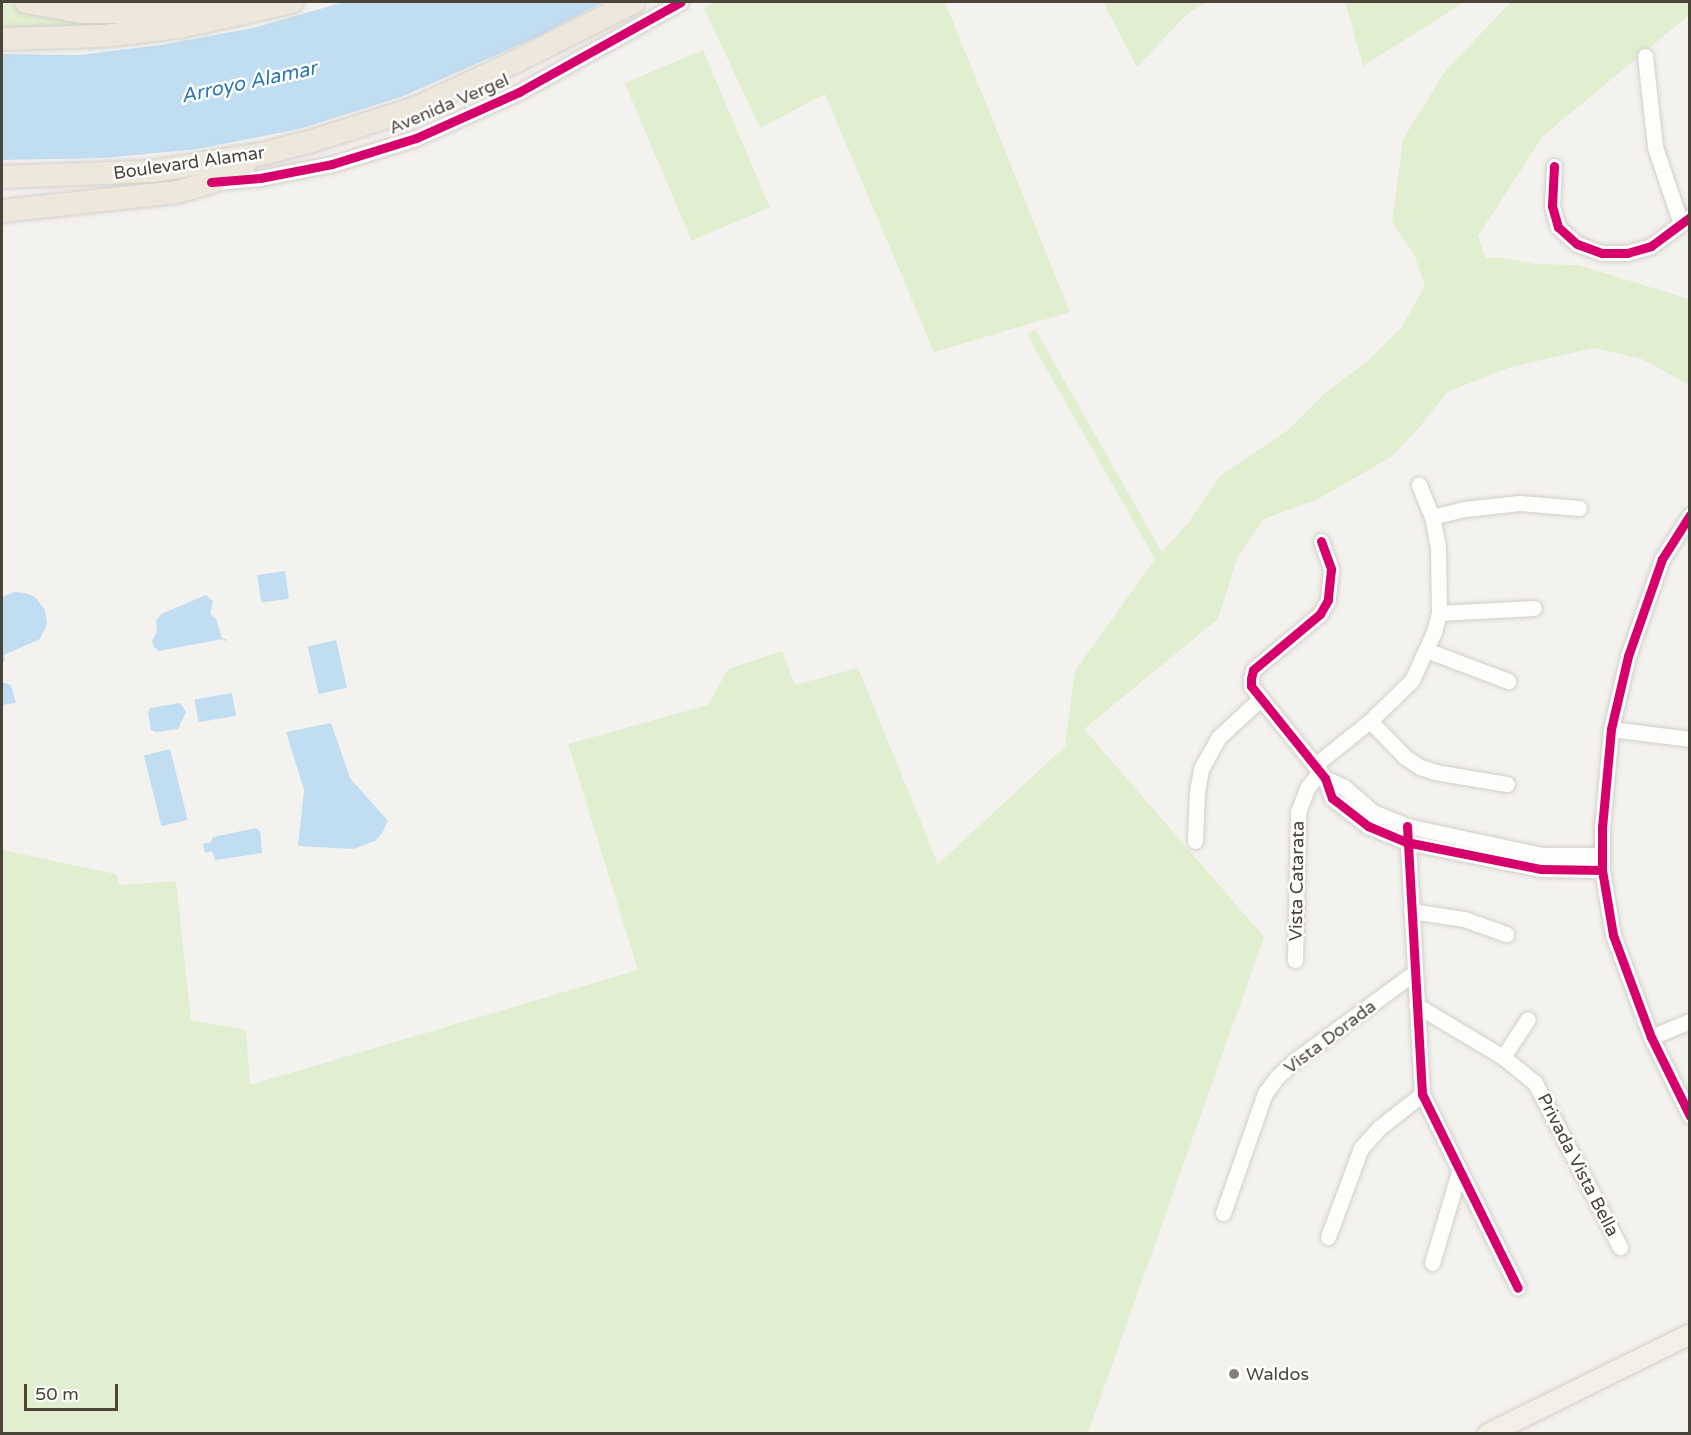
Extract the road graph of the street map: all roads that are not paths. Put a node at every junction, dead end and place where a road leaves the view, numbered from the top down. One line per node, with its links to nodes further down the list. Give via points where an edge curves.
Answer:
1 (27, 2): 4 (highway, via 83,12 136,12 217,2)
2 (634, 2): 7 (highway, Boulevard Alamar, via 417,108)
3 (681, 2): 10 (street, Avenida Vergel, via 519,92 416,138 332,165)
4 (284, 4): 5 (highway, via 180,27 104,36)
5 (2, 39)
6 (1645, 56): 12 (street, via 1655,147)
7 (266, 153): 9 (highway, Boulevard Alamar, via 154,171); 10 (highway)
8 (1554, 166): 12 (street, via 1551,206 1558,227 1576,243 1602,254 1627,253 1651,246)
9 (2, 177)
10 (212, 182): 11 (highway, via 133,199)
11 (2, 211)
12 (1685, 221)
13 (1419, 484): 16 (street)
14 (1579, 508): 16 (street, via 1520,503)
15 (1689, 514): 24 (street, via 1662,560 1647,598)
16 (1431, 517): 19 (street, via 1438,547)
17 (1321, 541): 22 (street, via 1331,569 1328,600 1320,614 1253,670 1251,686)
18 (1534, 608): 19 (street)
19 (1439, 613): 20 (street, Vista Catarata)
20 (1426, 650): 21 (street); 23 (street, Vista Catarata, via 1412,680)
21 (1508, 681)
22 (1261, 698): 26 (street); 29 (street, via 1219,737 1201,769)
23 (1370, 722): 26 (street, Vista Catarata); 27 (street, via 1420,767)
24 (1611, 729): 25 (street); 32 (street)
25 (1689, 740)
26 (1320, 772): 28 (street, via 1373,812); 30 (street, via 1332,798 1346,810 1368,826); 35 (street, Vista Catarata, via 1307,788 1298,812)
27 (1506, 784)
28 (1407, 826): 30 (street); 31 (street)
29 (1195, 841)
30 (1406, 842): 31 (street); 33 (street)
31 (1488, 850): 32 (street, via 1541,869)
32 (1602, 863): 40 (street, via 1613,935)
33 (1411, 911): 34 (street, via 1464,919); 36 (street)
34 (1506, 934)
35 (1295, 960)
36 (1414, 973): 37 (street); 45 (street, Vista Dorada, via 1277,1077 1265,1094)
37 (1416, 1005): 41 (street, Privada Vista Bella); 42 (street)
38 (1528, 1019): 41 (street)
39 (1689, 1021): 40 (street)
40 (1651, 1037): 43 (street)
41 (1503, 1057): 47 (street, Privada Vista Bella, via 1528,1075 1543,1094)
42 (1422, 1094): 44 (street); 46 (street, via 1379,1128 1361,1148)
43 (1689, 1116)
44 (1459, 1172): 48 (street); 49 (street)
45 (1223, 1213)
46 (1328, 1237)
47 (1620, 1247)
48 (1431, 1263)
49 (1518, 1288)
50 (1689, 1334): 51 (main road)
51 (1488, 1434)

